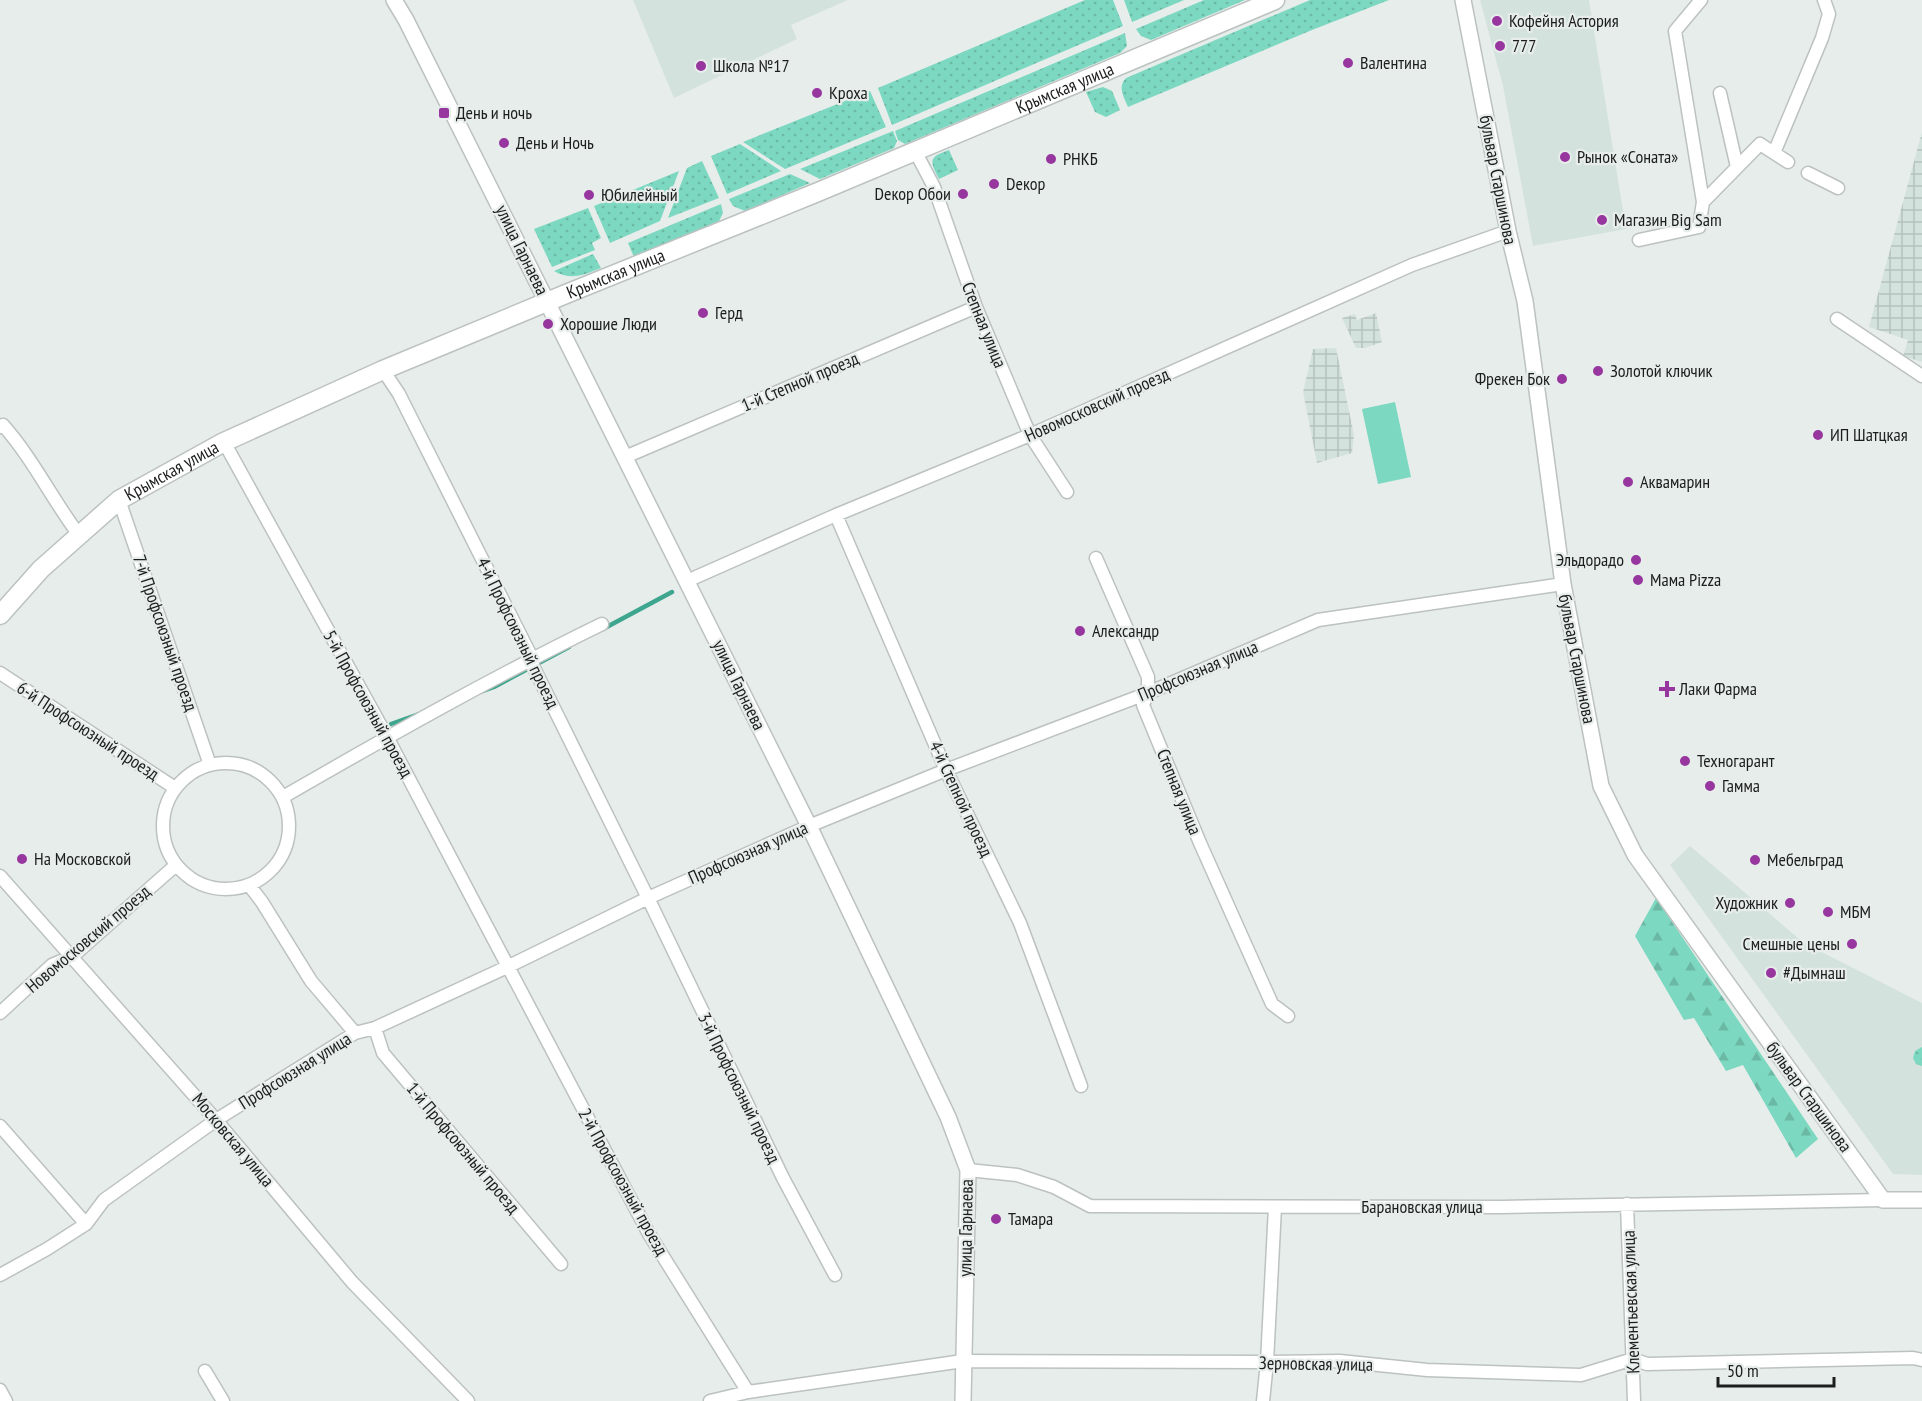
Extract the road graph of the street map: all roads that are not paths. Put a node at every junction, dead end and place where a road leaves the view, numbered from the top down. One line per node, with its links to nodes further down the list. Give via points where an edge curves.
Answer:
1 (394, 0): 16 (street, улица Гарнаева)
2 (1275, 0): 7 (main road, Крымская улица)
3 (1463, 0): 14 (street, бульвар Старшинова)
4 (1701, 0): 13 (street, via 1674,31)
5 (1824, 0): 8 (street, via 1829,14 1822,38)
6 (1720, 93): 10 (street)
7 (915, 150): 16 (main road, Крымская улица); 17 (street, Степная улица, via 934,187)
8 (1774, 153): 9 (street); 10 (street, via 1760,144)
9 (1788, 162)
10 (1737, 167): 13 (street)
11 (1808, 173): 12 (street)
12 (1838, 188)
13 (1703, 202): 15 (street, via 1699,227)
14 (1508, 231): 22 (street, Новомосковский проезд, via 1412,265); 31 (street, бульвар Старшинова, via 1525,301)
15 (1639, 240)
16 (548, 302): 19 (main road, Крымская улица); 24 (street, улица Гарнаева)
17 (976, 307): 22 (street, Степная улица); 24 (street, 1-й Степной проезд)
18 (1837, 319): 20 (street)
19 (384, 370): 23 (main road, Крымская улица); 34 (street, 4-й Профсоюзный проезд)
20 (1922, 376)
21 (0, 427): 28 (street, via 3,425 22,447)
22 (1030, 435): 25 (street, Степная улица); 27 (street, Новомосковский проезд)
23 (224, 442): 26 (main road, Крымская улица); 37 (street, 5-й Профсоюзный проезд)
24 (625, 457): 30 (street, улица Гарнаева)
25 (1067, 492)
26 (119, 500): 28 (main road, Крымская улица); 38 (street, 7-й Профсоюзный проезд)
27 (836, 515): 30 (street, Новомосковский проезд); 39 (street, 4-й Степной проезд)
28 (79, 535): 32 (main road, Крымская улица, via 41,569)
29 (1096, 558): 36 (street, Степная улица, via 1148,677)
30 (687, 581): 42 (street, улица Гарнаева)
31 (1563, 584): 36 (street, Профсоюзная улица, via 1318,620); 57 (street, бульвар Старшинова, via 1601,786 1635,855)
32 (0, 615)
33 (602, 624): 34 (street)
34 (532, 658): 37 (street); 46 (street, 4-й Профсоюзный проезд)
35 (0, 674): 40 (street, 6-й Профсоюзный проезд)
36 (1148, 693): 39 (street, Профсоюзная улица); 50 (street, Степная улица, via 1143,705 1200,843 1272,1004)
37 (387, 737): 41 (street); 48 (street, 5-й Профсоюзный проезд)
38 (210, 765): 40 (street, via 190,774); 41 (street, via 231,763 252,768 270,780)
39 (946, 770): 42 (street, Профсоюзная улица); 53 (street, 4-й Степной проезд, via 1020,923)
40 (175, 788): 43 (street, via 164,813 164,840)
41 (283, 797): 45 (street, via 290,823 285,849 271,871)
42 (809, 826): 46 (street, Профсоюзная улица); 56 (street, улица Гарнаева, via 948,1117)
43 (176, 865): 45 (street, via 196,882 222,889); 47 (street, Новомосковский проезд)
44 (0, 876): 47 (street, Московская улица)
45 (249, 885): 52 (street, via 310,981)
46 (648, 898): 48 (street, Профсоюзная улица); 64 (street, 3-й Профсоюзный проезд, via 783,1178)
47 (73, 956): 49 (street, Новомосковский проезд, via 52,964); 54 (street, Московская улица)
48 (507, 967): 51 (street, Профсоюзная улица); 71 (street, 2-й Профсоюзный проезд, via 650,1234)
49 (0, 1013)
50 (1288, 1016)
51 (375, 1028): 52 (street, Профсоюзная улица); 62 (street, 1-й Профсоюзный проезд, via 383,1053)
52 (355, 1033): 54 (street, Профсоюзная улица)
53 (1081, 1086)
54 (216, 1120): 61 (street, Профсоюзная улица, via 104,1200); 74 (street, Московская улица, via 352,1282)
55 (0, 1126): 61 (street)
56 (968, 1170): 60 (street, Барановская улица, via 1017,1175 1054,1186 1090,1206); 67 (street, улица Гарнаева)
57 (1883, 1200): 58 (street); 59 (street, Барановская улица)
58 (1922, 1200)
59 (1627, 1204): 60 (street, Барановская улица); 65 (street, Клементьевская улица)
60 (1275, 1206): 68 (street)
61 (86, 1224): 63 (street, Профсоюзная улица)
62 (561, 1264)
63 (0, 1275)
64 (835, 1275)
65 (1633, 1359): 66 (street, Зерновская улица, via 1647,1364); 68 (street, Зерновская улица, via 1581,1375 1427,1370 1340,1360); 78 (street, Клементьевская улица)
66 (1922, 1360)
67 (963, 1361): 68 (street, Зерновская улица); 71 (street, Зерновская улица); 76 (street, улица Гарнаева)
68 (1267, 1362): 77 (street)
69 (205, 1371): 73 (street)
70 (0, 1390): 72 (street)
71 (748, 1392): 75 (street, Зерновская улица)
72 (6, 1401)
73 (223, 1401)
74 (468, 1401)
75 (710, 1401)
76 (963, 1401)
77 (1263, 1401)
78 (1634, 1401)

